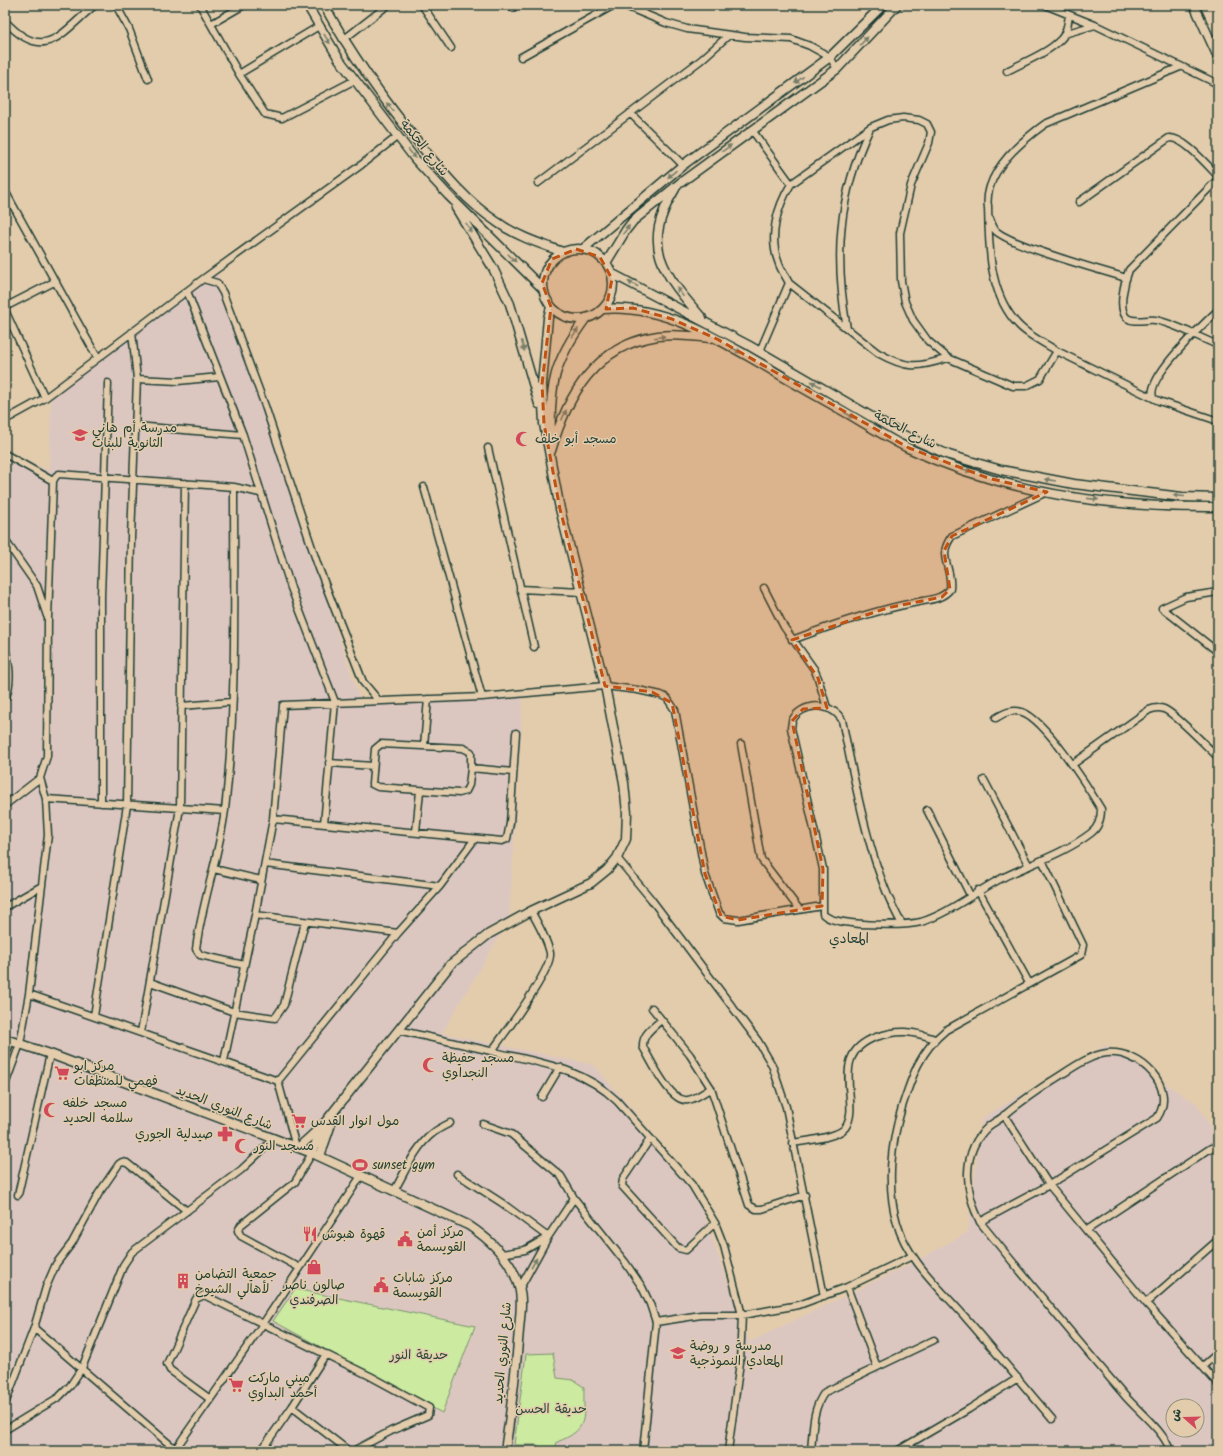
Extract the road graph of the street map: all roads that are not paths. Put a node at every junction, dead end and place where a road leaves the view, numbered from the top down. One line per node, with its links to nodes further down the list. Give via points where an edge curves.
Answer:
1 (95, 5): 16 (street, via 64,32 48,42 28,40)
2 (200, 5): 17 (street)
3 (244, 5): 17 (street)
4 (307, 5): 19 (street, شارع الحكمة)
5 (324, 5): 22 (street, شارع الحكمة)
6 (388, 5): 22 (street)
7 (422, 5): 23 (street)
8 (614, 5): 24 (street)
9 (623, 5): 21 (street, via 666,23)
10 (883, 5): 25 (street)
11 (897, 5): 28 (street, one-way to 11)
12 (1044, 5): 15 (street)
13 (1194, 5): 26 (street)
14 (118, 6): 31 (street)
15 (1069, 15): 18 (street); 20 (street)
16 (5, 21)
17 (211, 24): 30 (street)
18 (1094, 25): 20 (street); 27 (street)
19 (319, 26): 30 (street); 32 (street, شارع الحكمة, one-way to 32)
20 (1064, 34): 29 (street, via 1048,48)
21 (729, 35): 25 (street, via 791,39); 34 (street, via 701,60)
22 (343, 40): 49 (street, شارع الحكمة, one-way to 22, via 496,222 471,200 404,125)
23 (451, 48)
24 (521, 57)
25 (830, 57): 28 (street); 38 (street, one-way to 38)
26 (1218, 57)
27 (1180, 67): 33 (street); 47 (street, via 1045,124 1010,154 997,171)
28 (837, 69): 36 (street)
29 (1007, 71)
30 (239, 74): 32 (street, via 265,114 282,118)
31 (148, 79)
32 (355, 80): 37 (street, شارع الحكمة)
33 (1218, 84)
34 (630, 113): 38 (street); 41 (street)
35 (871, 127): 43 (street); 64 (street, via 849,180 842,212 839,269); 72 (street, via 888,120 903,118 920,120 928,124 931,132 929,143 911,185 904,214 900,234 901,281 905,302 913,320 928,340)
36 (752, 130): 42 (street, one-way to 36); 43 (street)
37 (398, 136): 45 (street, شارع الحكمة, one-way to 45); 53 (street, via 362,165)
38 (683, 165): 48 (street, one-way to 48)
39 (1218, 176): 46 (street, via 1185,144 1169,138)
40 (1218, 179): 52 (street, via 1129,270)
41 (538, 183)
42 (680, 183): 50 (street, one-way to 42, via 633,221); 63 (street, one-way to 42, via 670,276 662,260 658,243 657,232 662,214)
43 (791, 184): 55 (street, via 781,201 776,221 775,242 778,263)
44 (5, 191): 54 (street)
45 (448, 195): 56 (street, شارع الحكمة, one-way to 56); 80 (street, one-way to 80, via 490,262 510,304)
46 (1079, 202)
47 (988, 205): 52 (street, via 990,220 995,230 1004,236 1029,247); 70 (street, via 994,280 1002,300 1014,320 1028,333)
48 (583, 249): 49 (street); 50 (street, via 595,253)
49 (563, 252): 56 (street, via 552,259 545,270)
50 (606, 263): 51 (street)
51 (611, 273): 60 (street, via 612,292); 63 (street, شارع الحكمة, one-way to 51)
52 (1126, 278): 66 (street, via 1123,287 1123,307 1127,317 1134,321 1166,323)
53 (203, 279): 57 (street); 111 (street, via 217,283 223,293 265,406 318,566 363,682)
54 (56, 281): 59 (street); 71 (street)
55 (789, 283): 64 (street); 69 (street)
56 (543, 289): 58 (street)
57 (187, 291): 65 (street); 73 (street)
58 (551, 307): 62 (street, via 567,318); 80 (street, via 542,377)
59 (5, 308): 77 (street)
60 (602, 309): 62 (street); 67 (street, شارع الحكمة, via 633,308 649,312)
61 (1218, 310): 66 (street)
62 (586, 318): 84 (street, one-way to 62, via 550,414 553,381 563,353)
63 (705, 322): 69 (street, شارع الحكمة)
64 (847, 328): 72 (street, via 893,362 921,366)
65 (132, 332): 71 (street); 74 (street)
66 (1193, 334): 68 (street); 76 (street, via 1158,376 1152,391)
67 (717, 339): 84 (street, one-way to 67, via 562,418 578,387 593,368 617,351 658,336); 93 (street, شارع الحكمة, one-way to 93, via 909,448 988,478)
68 (1218, 345)
69 (760, 351): 95 (street, شارع الحكمة, one-way to 69, via 1074,484 1001,470 949,455 901,434)
70 (1057, 351): 72 (street, via 1040,378 1026,386 1012,386); 76 (street)
71 (97, 357): 77 (street)
72 (948, 358)
73 (219, 377): 74 (street, via 178,381); 82 (street)
74 (137, 379): 81 (street)
75 (108, 383): 87 (street)
76 (1153, 397): 79 (street)
77 (44, 398): 78 (street)
78 (5, 420)
79 (1218, 421)
80 (544, 424): 86 (street)
81 (136, 426): 82 (street); 88 (street)
82 (242, 435): 94 (street)
83 (488, 448): 99 (street)
84 (551, 452): 86 (street)
85 (5, 454): 89 (street)
86 (551, 465): 100 (street)
87 (106, 476): 88 (street); 89 (street, via 59,474); 130 (street)
88 (134, 478): 90 (street); 132 (street)
89 (53, 481): 102 (street)
90 (185, 483): 91 (street); 114 (street)
91 (234, 487): 94 (street); 112 (street)
92 (424, 487): 109 (street)
93 (1047, 492): 96 (street, شارع الحكمة, one-way to 96, via 1112,501); 103 (street, via 952,536 944,551 950,589 942,596 887,608)
94 (260, 493): 113 (street)
95 (1218, 498)
96 (1218, 507)
97 (5, 540): 102 (street, via 37,586)
98 (764, 588): 103 (street)
99 (520, 589): 100 (street); 104 (street)
100 (582, 592): 107 (street)
101 (1218, 592): 106 (street, via 1186,597 1162,608)
102 (48, 619): 126 (street, via 47,756)
103 (792, 640): 115 (street, via 818,678)
104 (534, 647)
105 (5, 652): 108 (street, via 8,678)
106 (1218, 652)
107 (605, 686): 109 (street); 140 (street, via 624,783 627,813 626,839); 152 (street, via 661,694 672,703 705,874 714,905 721,916 728,920 738,920)
108 (5, 697)
109 (482, 697): 110 (street)
110 (428, 699): 111 (street); 119 (street)
111 (379, 701): 113 (street)
112 (232, 702): 114 (street); 135 (street)
113 (335, 702): 121 (street); 136 (street, via 283,705)
114 (180, 706): 133 (street)
115 (827, 708): 150 (street, via 803,709 794,718 791,728 823,869); 156 (street, via 838,714 842,720 871,844 891,905)
116 (996, 718): 122 (street, via 1008,712 1022,712 1029,716)
117 (516, 733): 125 (street)
118 (741, 744): 152 (street, via 761,858)
119 (424, 746): 123 (street, via 378,745 374,749); 124 (street, via 466,749 471,754)
120 (1218, 757): 122 (street, via 1176,718 1159,708 1149,710)
121 (330, 762): 123 (street); 137 (street)
122 (1073, 764): 141 (street, via 1101,809 1101,820 1092,833)
123 (373, 766): 128 (street, via 374,786)
124 (471, 768): 125 (street); 128 (street, via 469,785 463,792)
125 (513, 772): 139 (street, via 507,839 496,842)
126 (40, 778): 129 (street); 131 (street)
127 (984, 780): 143 (street)
128 (420, 790): 138 (street)
129 (46, 799): 130 (street); 147 (street, via 48,835)
130 (100, 802): 132 (street)
131 (5, 805)
132 (127, 805): 133 (street); 164 (street)
133 (180, 808): 135 (street); 159 (street)
134 (928, 810): 149 (street)
135 (225, 811): 144 (street)
136 (273, 819): 137 (street); 142 (street)
137 (324, 824): 138 (street)
138 (416, 832): 139 (street)
139 (474, 840): 146 (street)
140 (617, 858): 153 (street, via 591,882); 187 (street, via 651,899 767,1054 786,1107)
141 (1042, 860): 143 (street); 160 (street, via 1084,948 1081,955)
142 (266, 864): 145 (street); 146 (street)
143 (1029, 866): 148 (street)
144 (214, 869): 145 (street); 158 (street, via 196,952)
145 (262, 880): 154 (street)
146 (440, 886): 157 (street)
147 (40, 887): 151 (street); 161 (street)
148 (978, 890): 149 (street); 160 (street)
149 (970, 896): 156 (street, via 932,918)
150 (822, 906): 152 (street); 156 (street, via 824,916 845,923)
151 (5, 907)
152 (799, 909)
153 (531, 911): 166 (street, via 489,934 450,964); 171 (street, via 550,955 549,962 542,978)
154 (255, 914): 155 (street); 158 (street)
155 (305, 922): 157 (street); 163 (street, via 284,1005 279,1015 275,1018)
156 (902, 924)
157 (398, 933): 176 (street)
158 (244, 965): 163 (street)
159 (150, 982): 163 (street); 167 (street)
160 (1029, 982): 168 (street)
161 (29, 994): 164 (street); 170 (street)
162 (652, 1008): 165 (street)
163 (234, 1012): 174 (street)
164 (94, 1016): 167 (street)
165 (661, 1020): 178 (street, via 690,1055); 178 (street, via 642,1040 643,1047 670,1092 677,1098 688,1100)
166 (398, 1030): 171 (street); 181 (street)
167 (141, 1032): 174 (street)
168 (935, 1039): 187 (street, via 915,1032 900,1031 866,1041 854,1054 849,1069 850,1111 845,1128 841,1132 827,1136); 205 (street, via 928,1047 914,1076 897,1123 892,1148 891,1179 895,1217)
169 (8, 1040): 170 (street, شارع النوري الحديد); 173 (street)
170 (20, 1044): 172 (street, شارع النوري الحديد); 177 (street)
171 (492, 1051): 175 (street)
172 (50, 1054): 186 (street, شارع النوري الحديد); 196 (street)
173 (5, 1056)
174 (224, 1061): 176 (street)
175 (560, 1068): 179 (street); 185 (street, via 592,1080 605,1090)
176 (278, 1081): 188 (street)
177 (5, 1085)
178 (711, 1088): 195 (street, via 749,1205 762,1209)
179 (542, 1097)
180 (1004, 1116): 193 (street); 193 (street, via 1054,1079 1091,1058 1107,1053 1126,1056 1139,1062 1155,1075 1164,1100 1157,1118); 200 (street, via 983,1133 969,1164 967,1186)
181 (330, 1117): 184 (street); 190 (street, via 330,1127)
182 (450, 1123): 194 (street, via 425,1141)
183 (483, 1124): 197 (street, via 511,1134 538,1155 561,1176)
184 (323, 1125): 188 (street); 190 (street)
185 (650, 1139): 199 (street, via 692,1185); 199 (street, via 622,1179 622,1186 678,1248 686,1250)
186 (274, 1140): 188 (street, شارع النوري الحديد); 198 (street, via 241,1170)
187 (792, 1143): 195 (street)
188 (297, 1147): 190 (street, شارع النوري الحديد)
189 (1212, 1148): 201 (street)
190 (316, 1155): 192 (street, شارع النوري الحديد); 206 (street, via 295,1182 241,1225 238,1231 241,1236)
191 (457, 1174): 202 (street, via 502,1202)
192 (361, 1176): 194 (street, شارع النوري الحديد); 206 (street)
193 (1049, 1185): 200 (street); 201 (street)
194 (394, 1191): 204 (street, شارع النوري الحديد, via 468,1225)
195 (804, 1195): 209 (street)
196 (18, 1196)
197 (574, 1198): 202 (street); 212 (street, via 626,1262 642,1287)
198 (187, 1211): 214 (street, via 122,1162 100,1193 72,1243 56,1264); 220 (street, via 128,1255)
199 (715, 1222): 211 (street, via 731,1270)
200 (980, 1222): 239 (street, via 1166,1442)
201 (1087, 1230): 210 (street)
202 (548, 1237): 204 (street, via 525,1250); 208 (street, one-way to 202)
203 (1218, 1240): 210 (street)
204 (502, 1254): 208 (street, شارع النوري الحديد, via 513,1270)
205 (912, 1256): 207 (street); 221 (street)
206 (300, 1268): 213 (street)
207 (847, 1287): 209 (street); 219 (street)
208 (520, 1288): 232 (street, شارع النوري الحديد, via 517,1358)
209 (824, 1296): 211 (street, via 799,1305)
210 (1146, 1303): 218 (street)
211 (742, 1316): 212 (street, via 701,1315); 234 (street, via 740,1362)
212 (656, 1322): 233 (street)
213 (263, 1324): 217 (street); 223 (street); 223 (street, via 204,1295 198,1297 167,1364 170,1370)
214 (34, 1328): 220 (street); 224 (street)
215 (934, 1340): 219 (street)
216 (1218, 1353): 218 (street)
217 (326, 1354): 225 (street); 231 (street, via 422,1403 430,1410 428,1415)
218 (1203, 1366): 222 (street)
219 (876, 1367): 235 (street, via 825,1392 816,1412)
220 (82, 1368): 227 (street, via 59,1397); 228 (street)
221 (1018, 1378): 226 (street); 236 (street)
222 (1218, 1384)
223 (210, 1399): 228 (street)
224 (5, 1404)
225 (292, 1408): 229 (street); 230 (street)
226 (1052, 1419)
227 (5, 1430)
228 (175, 1450)
229 (261, 1451)
230 (350, 1451)
231 (353, 1451)
232 (505, 1451)
233 (643, 1451)
234 (728, 1451)
235 (811, 1451)
236 (897, 1451)
237 (1067, 1451): 238 (street)
238 (1070, 1451)
239 (1170, 1451)

